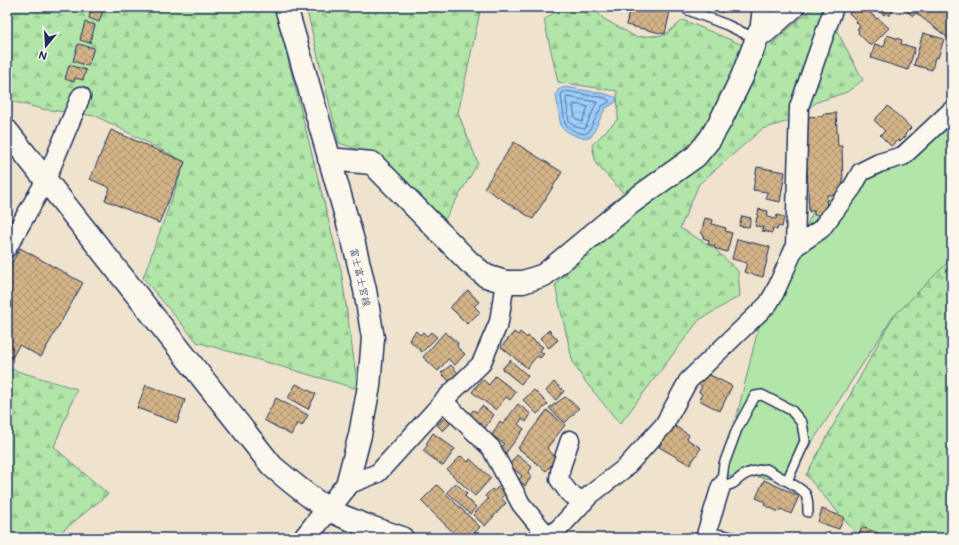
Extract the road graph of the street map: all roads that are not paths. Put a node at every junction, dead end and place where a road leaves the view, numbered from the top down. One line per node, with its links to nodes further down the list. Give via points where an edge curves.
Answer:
1 (286, 7): 10 (street, 富士富士宮線)
2 (762, 7): 6 (street)
3 (793, 7): 6 (street)
4 (834, 7): 12 (street, via 799,107)
5 (688, 10): 6 (lane)
6 (757, 36): 14 (street, via 742,77 721,120 696,156 632,202 544,276 523,282)
7 (81, 96): 11 (street)
8 (952, 110): 12 (street, via 903,156 879,163 861,172 821,229)
9 (7, 131): 11 (street)
10 (329, 159): 14 (street, via 372,163 470,262 486,276); 18 (street, 富士富士宮線, via 354,244 373,338 369,386)
11 (46, 180): 13 (street); 21 (street, via 272,466 311,498)
12 (795, 247): 20 (street, via 768,304 688,381 664,425 625,468)
13 (7, 248)
14 (504, 282): 15 (street, via 499,322 481,364)
15 (443, 401): 18 (street, via 378,473); 26 (street, via 491,448 521,504)
16 (570, 440): 20 (street, via 559,479 569,493)
17 (786, 481): 19 (lane, via 766,469 744,475 731,485); 19 (lane, via 805,441 802,423 791,410 762,395 755,396 737,429 724,464); 22 (lane, via 805,492)
18 (347, 485): 21 (street, 富士富士宮線)
19 (721, 486): 23 (street)
20 (584, 502): 26 (street)
21 (329, 509): 24 (street, 富士富士宮線); 25 (street, via 353,521)
22 (808, 512)
23 (706, 535): 27 (lane)
24 (305, 538)
25 (402, 538)
26 (549, 538)
27 (736, 538)

